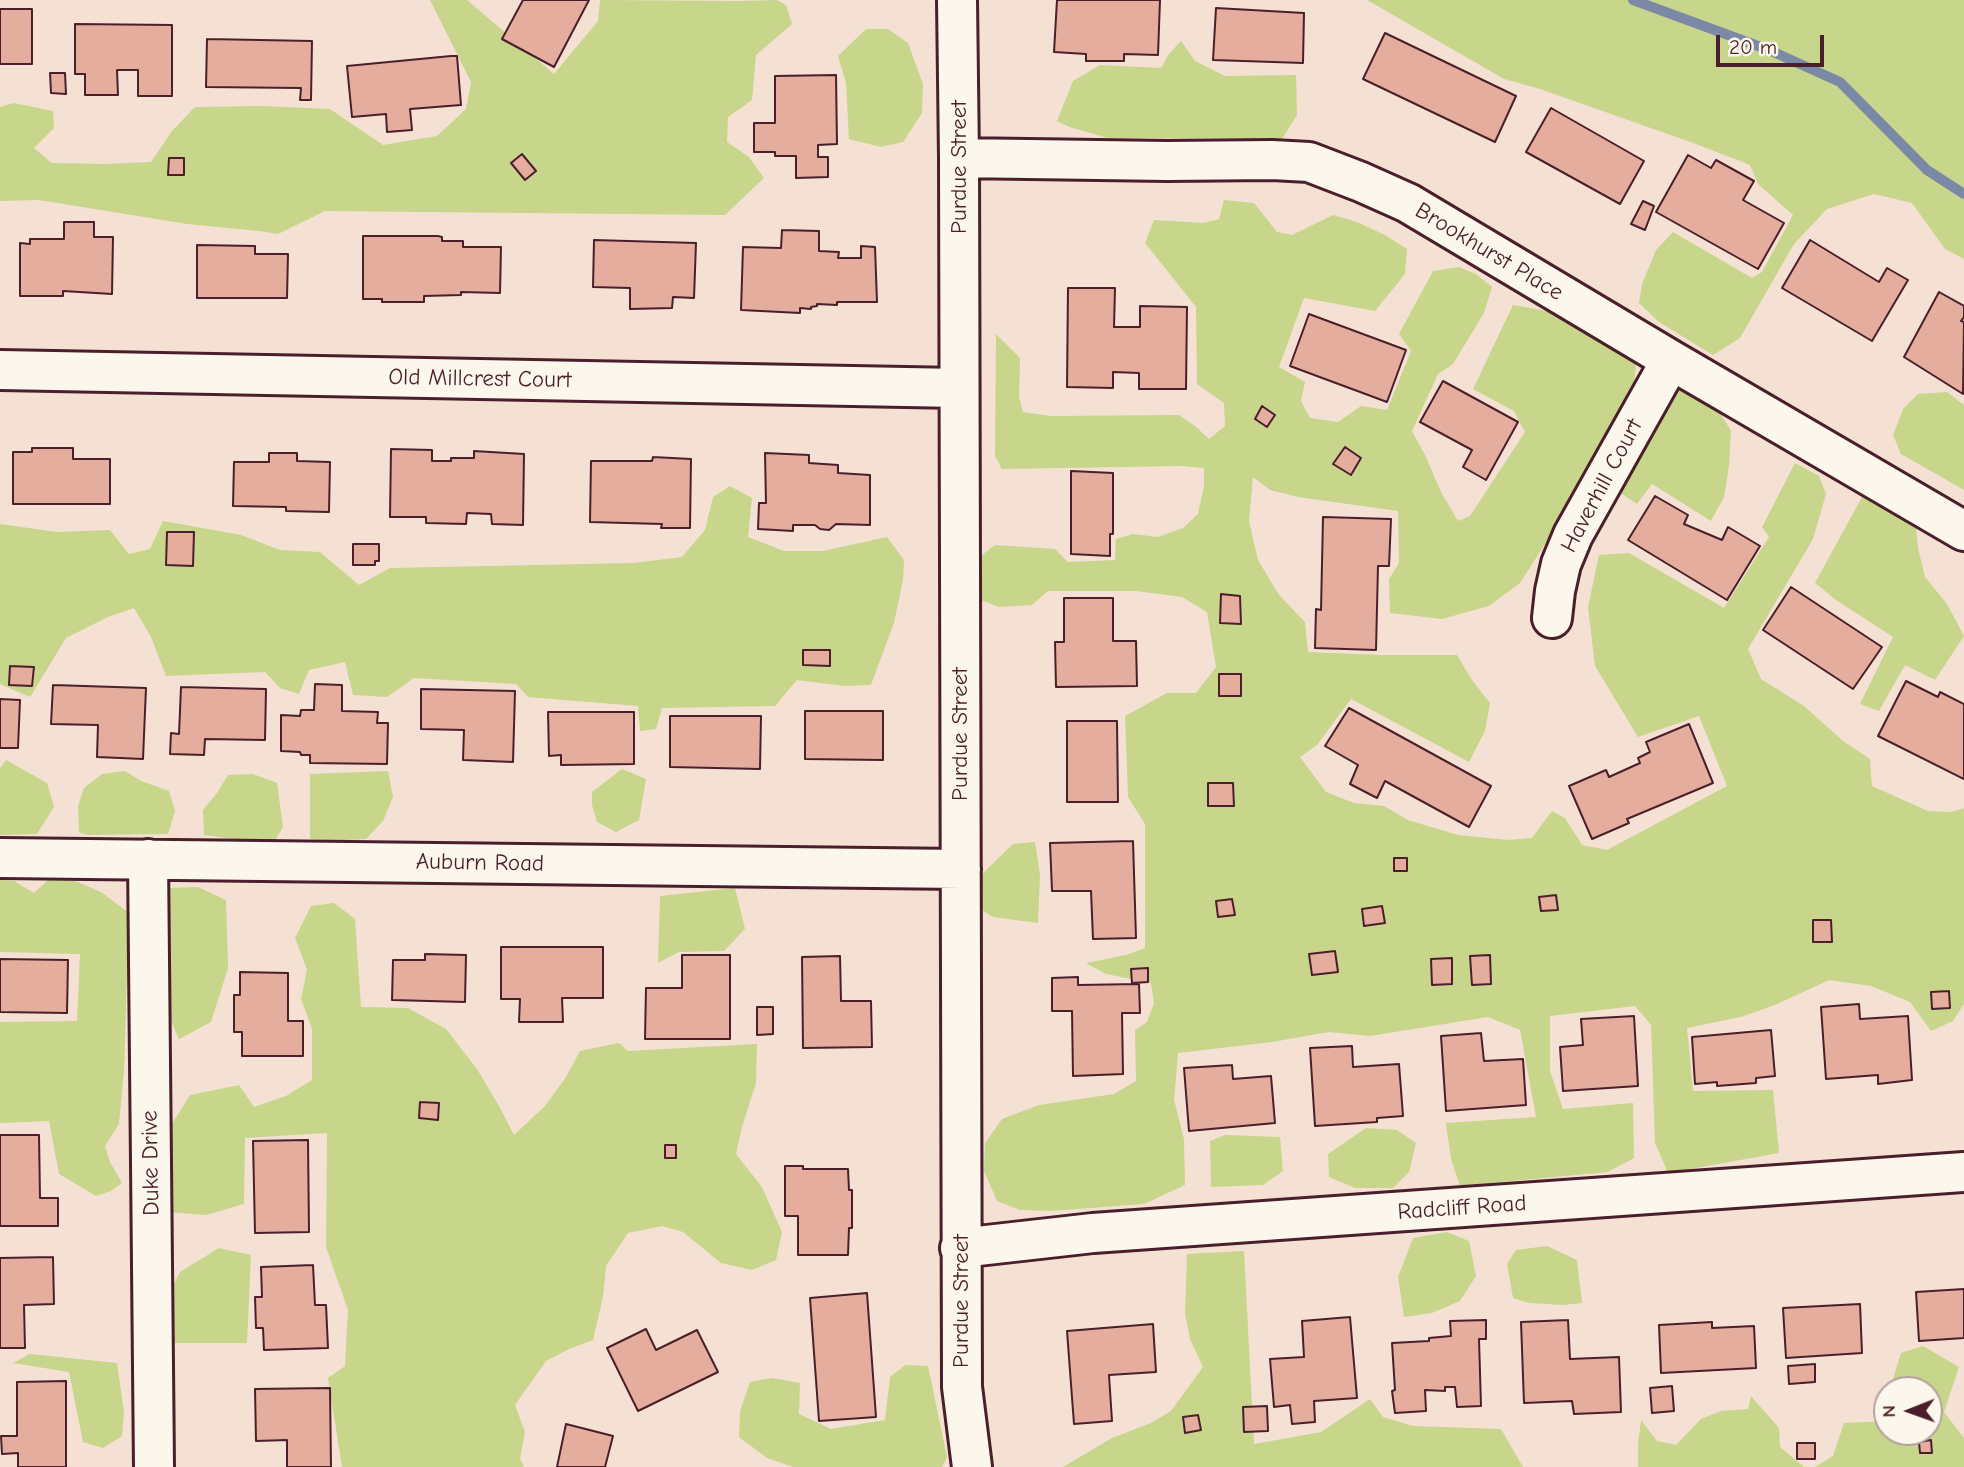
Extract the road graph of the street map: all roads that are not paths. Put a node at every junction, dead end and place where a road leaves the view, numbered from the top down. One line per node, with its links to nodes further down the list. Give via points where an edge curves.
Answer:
1 (957, 0): 2 (street, Purdue Street)
2 (959, 158): 3 (street, Brookhurst Place, via 1309,163 1408,203); 5 (street, Purdue Street)
3 (1671, 360): 6 (street, Brookhurst Place); 7 (street, Haverhill Court, via 1573,534 1561,564)
4 (0, 370): 5 (street, Old Millcrest Court)
5 (959, 388): 10 (street, Purdue Street)
6 (1964, 531)
7 (1552, 618)
8 (0, 858): 9 (street, Auburn Road)
9 (148, 859): 10 (street, Auburn Road); 13 (street, Duke Drive)
10 (961, 869): 12 (street, Purdue Street)
11 (1964, 1172): 12 (street, Radcliff Road, via 1093,1233)
12 (960, 1248): 14 (street, Purdue Street, via 961,1387)
13 (154, 1467)
14 (972, 1467)

